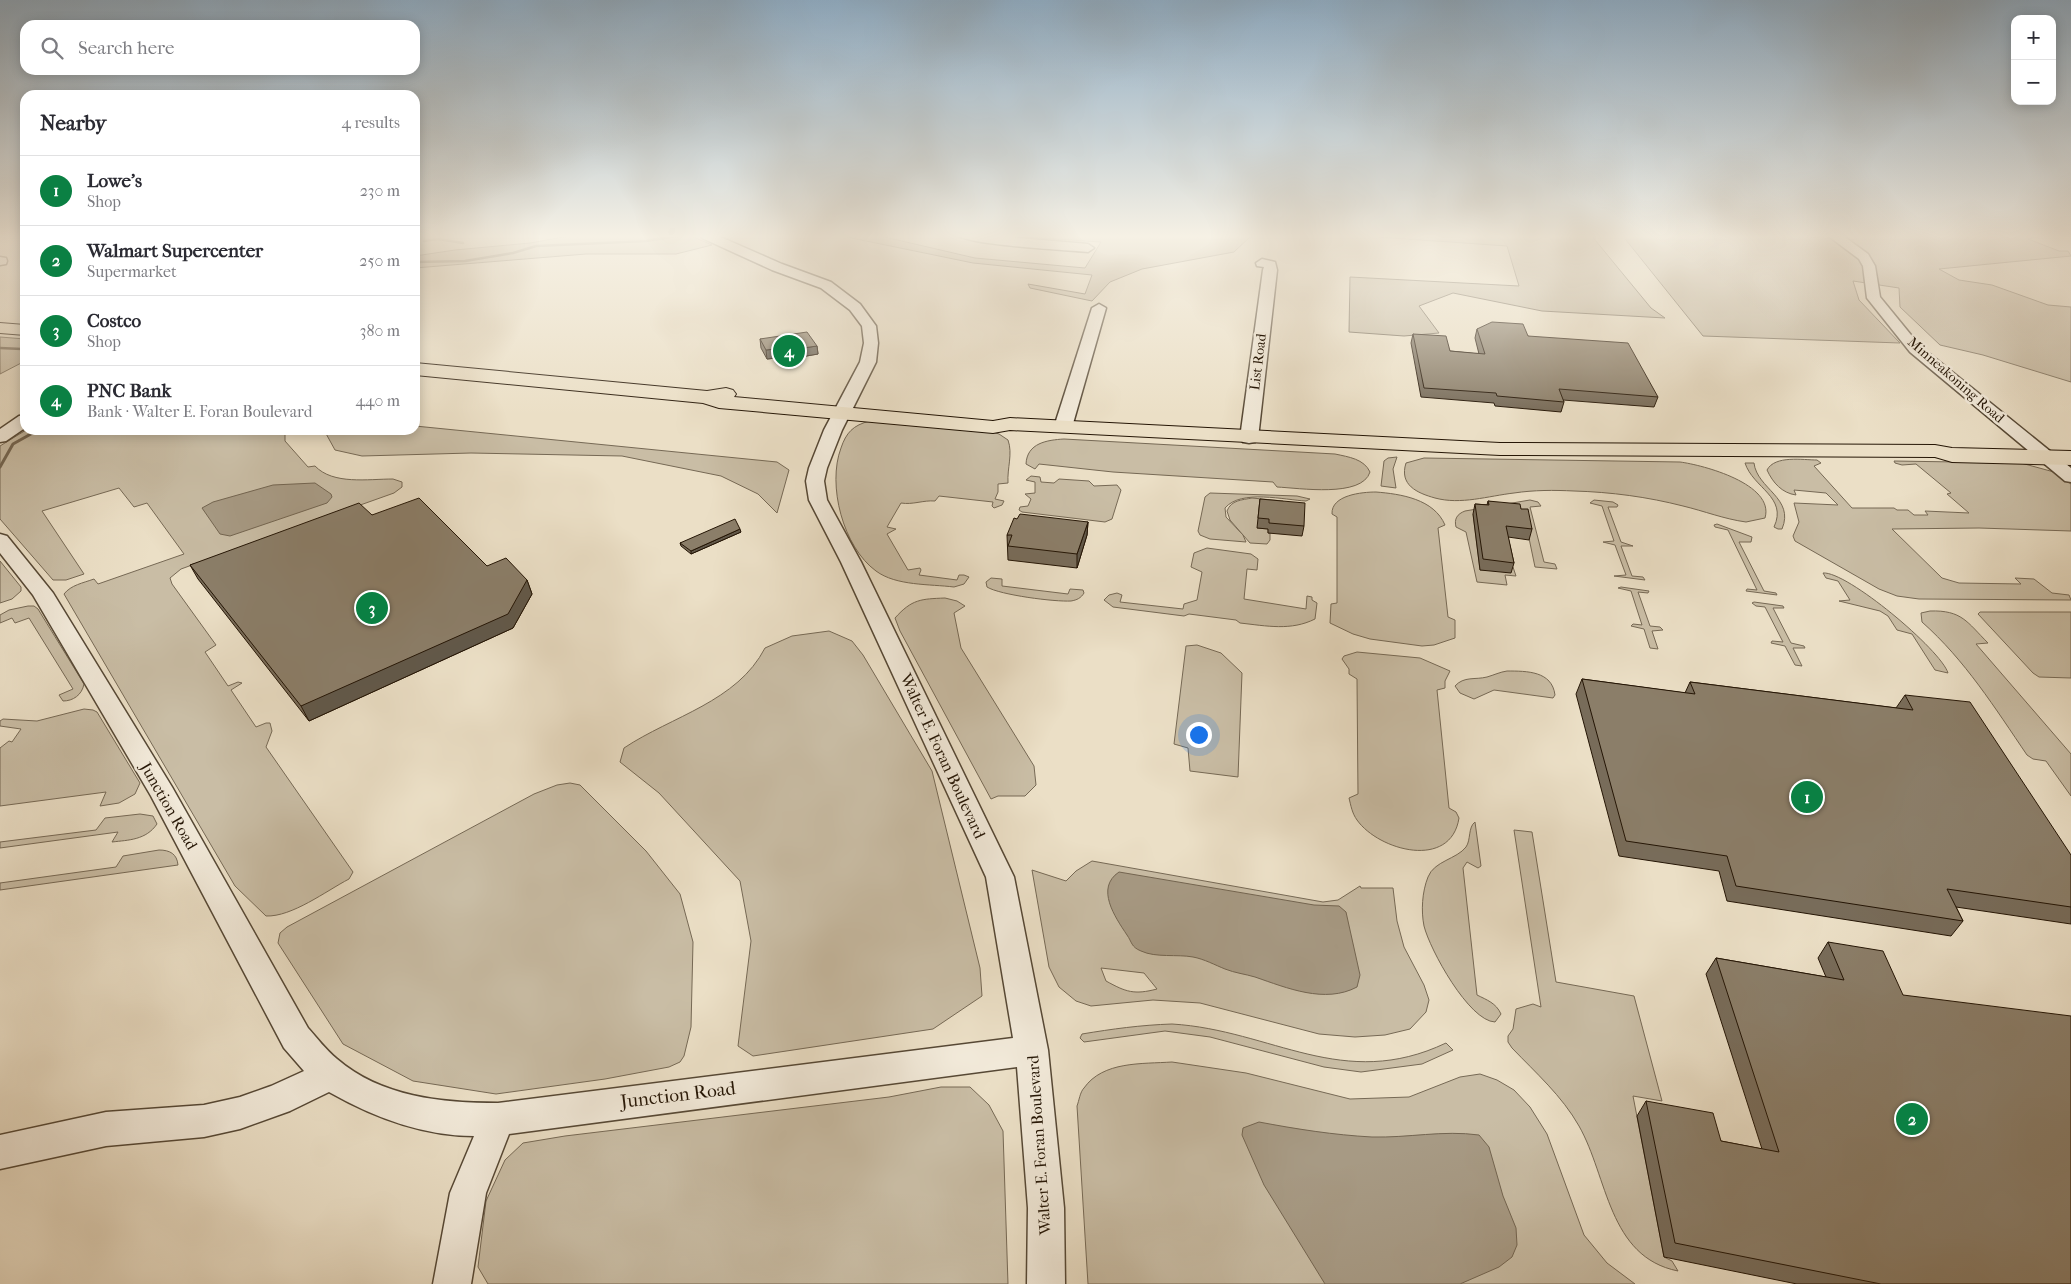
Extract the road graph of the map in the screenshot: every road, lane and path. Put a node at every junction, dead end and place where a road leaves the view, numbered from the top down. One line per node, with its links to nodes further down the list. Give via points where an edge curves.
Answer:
1 (839, 295): 8 (street, Walter E. Foran Boulevard, via 862,314 872,343 868,362)
2 (1267, 295): 12 (street, List Road)
3 (1872, 295): 14 (street, Minneakoning Road, via 1915,348)
4 (1099, 308): 10 (street)
5 (0, 328): 6 (highway)
6 (20, 330)
7 (420, 368): 8 (highway, via 707,397 719,402)
8 (843, 410): 10 (highway, via 994,426); 18 (street, Walter E. Foran Boulevard, via 818,468 815,481 818,500 851,562 1000,877)
9 (20, 423): 11 (street)
10 (1063, 427): 12 (highway)
11 (0, 437)
12 (1249, 438): 14 (highway, via 1500,450)
13 (2071, 451): 14 (highway)
14 (2042, 454): 15 (highway); 16 (street, Minneakoning Road)
15 (2071, 458)
16 (2071, 477)
17 (0, 540): 19 (street, Junction Road, via 42,593 163,794 296,1038)
18 (1032, 1050): 20 (street, Junction Road); 23 (street, Walter E. Foran Boulevard, via 1046,1208)
19 (331, 1075): 20 (street, Junction Road, via 364,1093 404,1108 443,1118); 21 (street, via 278,1100 231,1115 204,1121 106,1129)
20 (498, 1119): 22 (street, via 468,1193)
21 (0, 1152)
22 (452, 1284)
23 (1046, 1284)

